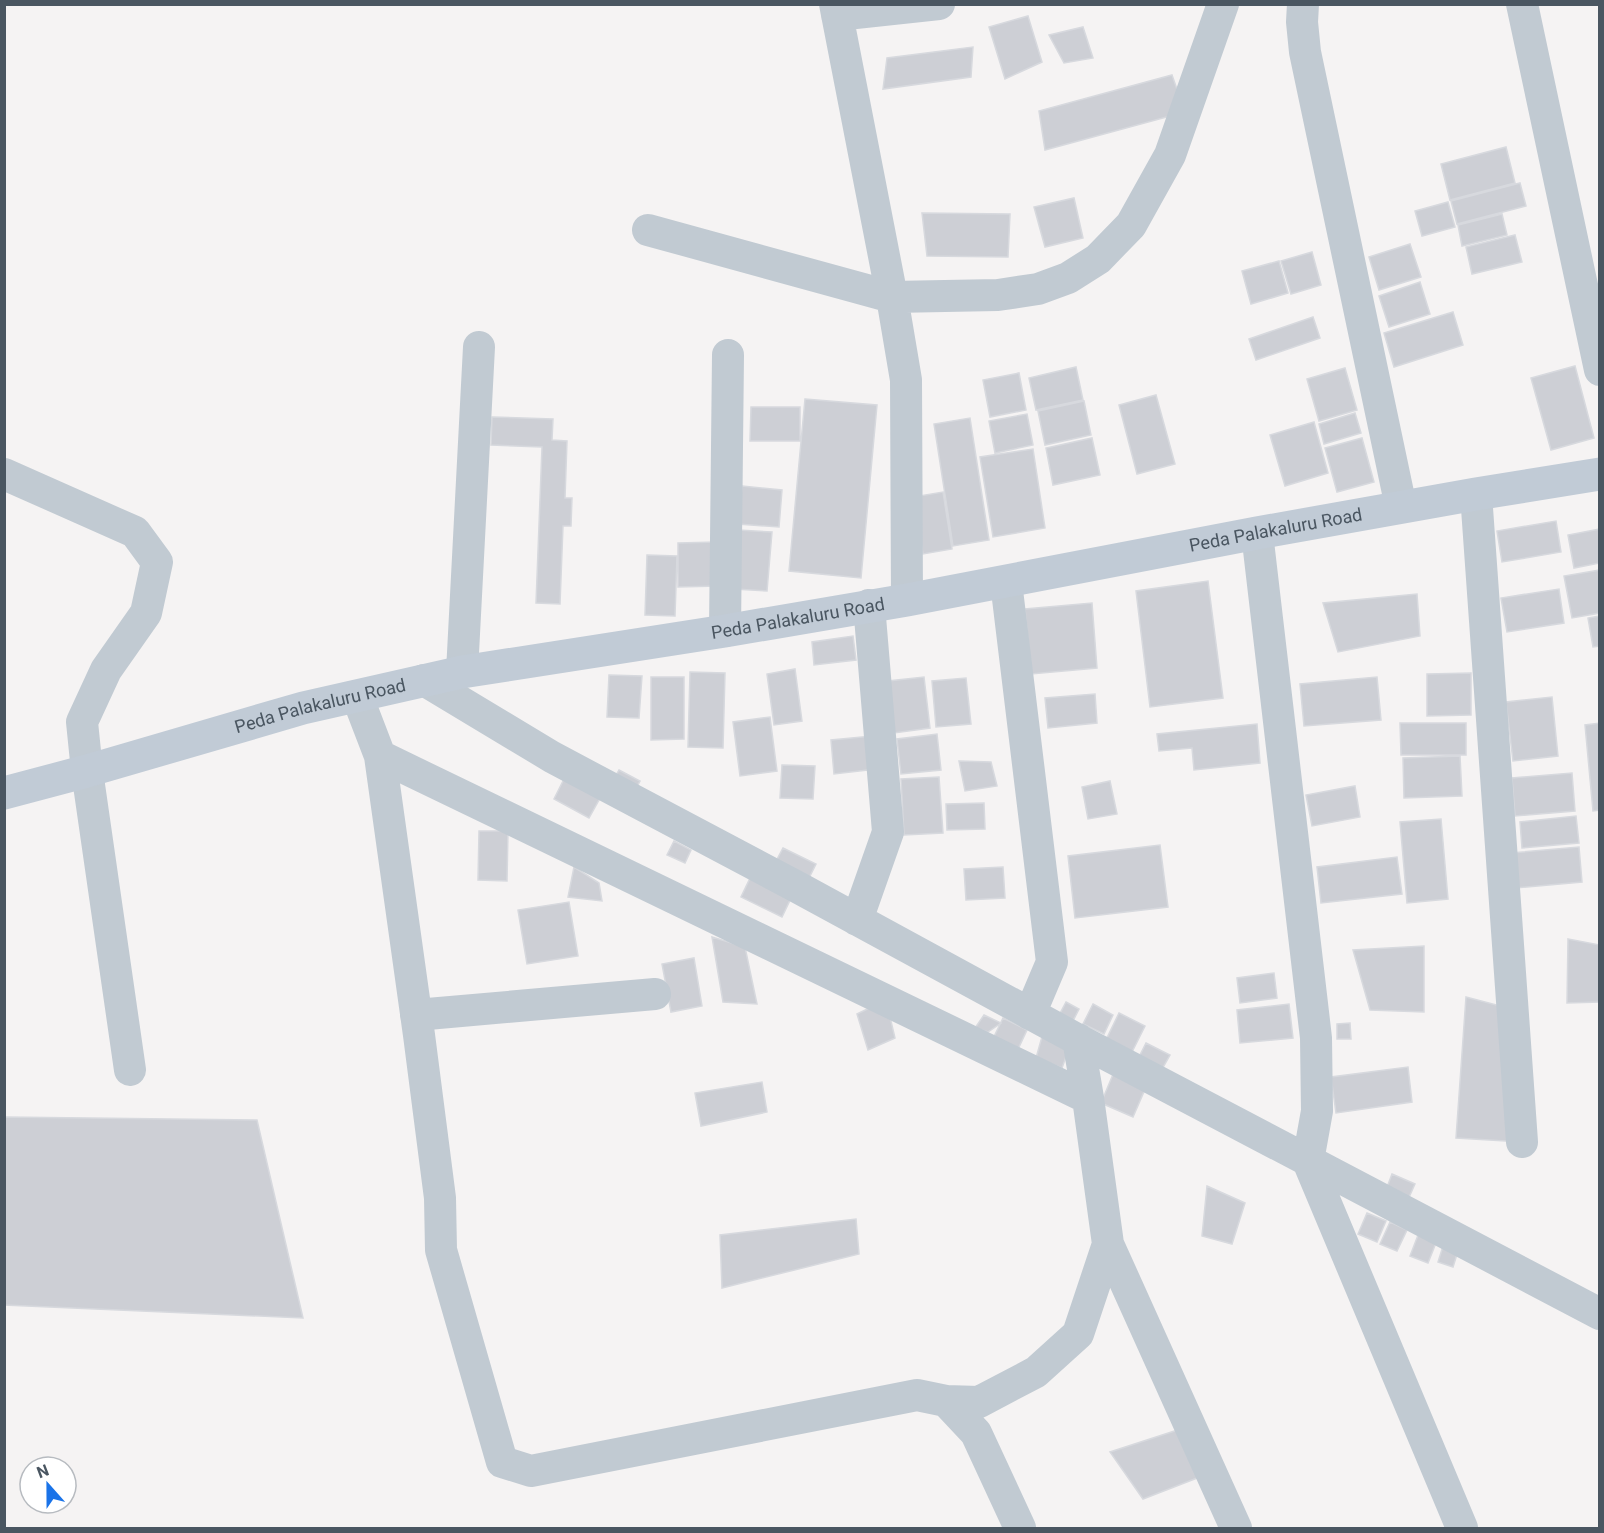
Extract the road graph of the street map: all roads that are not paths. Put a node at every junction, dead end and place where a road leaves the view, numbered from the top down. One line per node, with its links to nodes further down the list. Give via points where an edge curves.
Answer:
1 (939, 4): 5 (street)
2 (1223, 4): 7 (street, via 1170,155 1131,225 1098,259 1068,278 1038,289 998,295)
3 (1303, 4): 14 (street, via 1305,52)
4 (1522, 4): 10 (street)
5 (836, 10): 7 (street)
6 (648, 230): 7 (street)
7 (892, 297): 17 (street, via 906,380)
8 (479, 347): 20 (street)
9 (728, 355): 19 (street)
10 (1599, 370)
11 (4, 474): 24 (street, via 135,532 157,562 146,613 106,670 82,722)
12 (1599, 474): 13 (main road, Peda Palakaluru Road)
13 (1476, 494): 14 (main road, Peda Palakaluru Road); 33 (street)
14 (1401, 507): 15 (main road, Peda Palakaluru Road)
15 (1257, 533): 16 (main road, Peda Palakaluru Road); 34 (street, via 1316,1038 1317,1111)
16 (1006, 582): 17 (main road, Peda Palakaluru Road); 28 (street, via 1052,963)
17 (907, 600): 18 (main road, Peda Palakaluru Road)
18 (869, 605): 19 (main road, Peda Palakaluru Road); 26 (street, via 888,832)
19 (724, 631): 20 (main road, Peda Palakaluru Road)
20 (462, 672): 21 (main road, Peda Palakaluru Road)
21 (424, 680): 22 (main road, Peda Palakaluru Road); 26 (street, via 552,757)
22 (357, 696): 23 (street); 24 (main road, Peda Palakaluru Road)
23 (380, 756): 29 (street); 32 (street)
24 (87, 771): 25 (main road, Peda Palakaluru Road); 31 (street)
25 (4, 793)
26 (857, 920): 28 (street)
27 (655, 994): 29 (street)
28 (1030, 1014): 30 (street)
29 (416, 1015): 37 (street, via 440,1198 441,1250 502,1462 531,1471 917,1395)
30 (1078, 1040): 32 (street); 34 (street)
31 (130, 1070)
32 (1088, 1098): 35 (street)
33 (1522, 1142)
34 (1308, 1161): 36 (street); 40 (street)
35 (1108, 1244): 37 (street, via 1078,1334 1036,1372 979,1402); 39 (street)
36 (1599, 1314)
37 (946, 1401): 38 (street, via 976,1433)
38 (1020, 1528)
39 (1236, 1528)
40 (1462, 1528)

